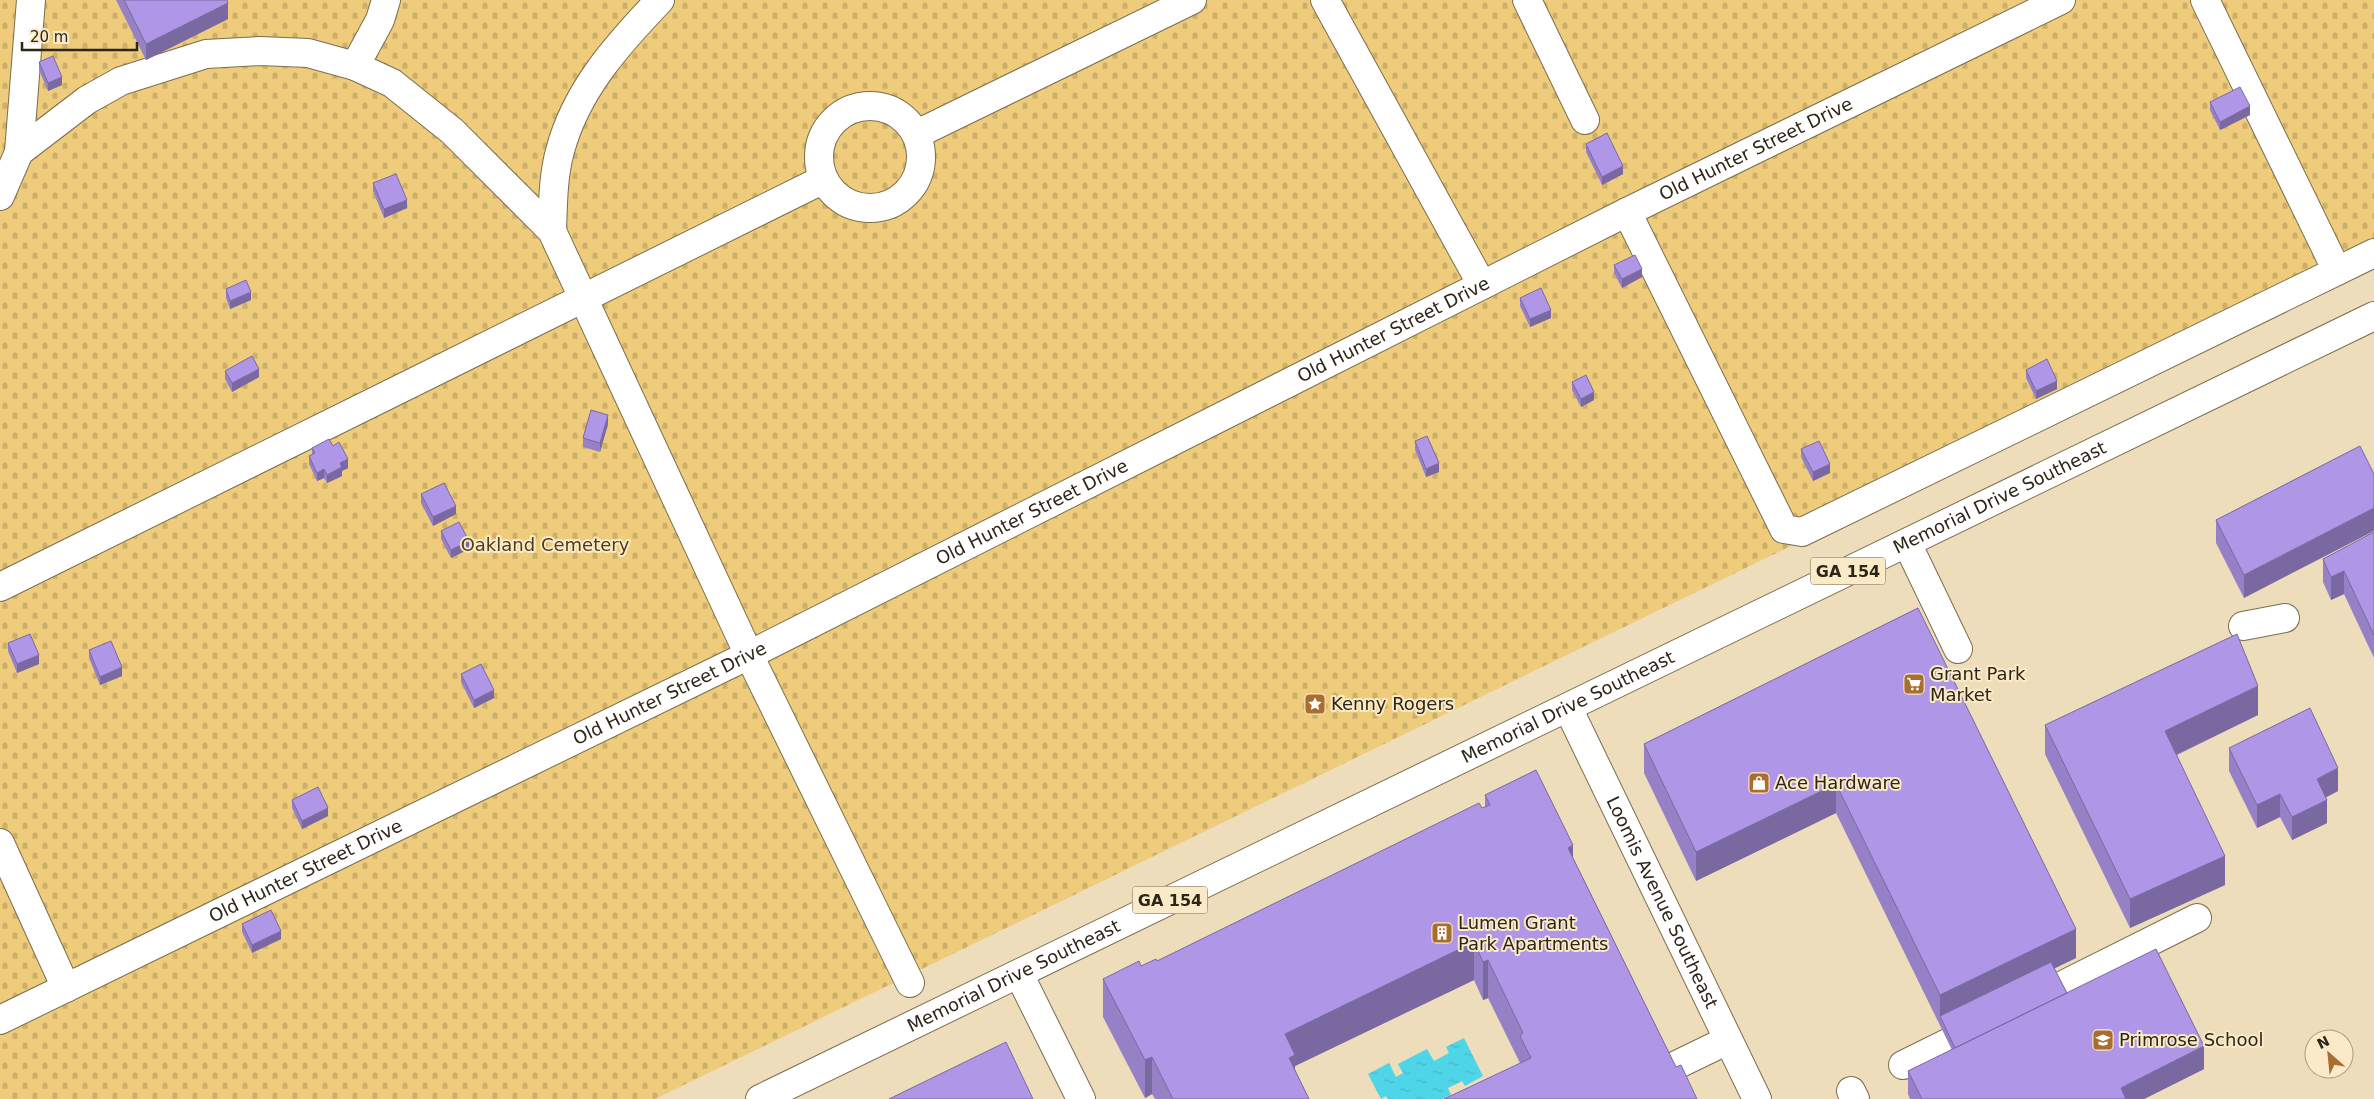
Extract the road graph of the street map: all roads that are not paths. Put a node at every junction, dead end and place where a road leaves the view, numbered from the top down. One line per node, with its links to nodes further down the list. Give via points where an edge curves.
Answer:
1 (31, 0): 12 (main road)
2 (386, 0): 9 (main road, via 380,20)
3 (660, 0): 16 (main road, via 609,57 583,93 569,122 559,153)
4 (1192, 0): 11 (main road)
5 (1325, 0): 19 (main road)
6 (1527, 0): 10 (main road)
7 (2062, 0): 15 (main road, Old Hunter Street Drive)
8 (2205, 0): 18 (main road)
9 (355, 66): 12 (main road, via 308,53 206,54 121,81 87,100); 16 (main road, via 392,83 452,131)
10 (1586, 120)
11 (917, 134): 13 (main road, via 921,166 916,180 893,203 861,208 846,202); 13 (main road, via 895,111 879,106 848,110 834,120 819,147 819,164)
12 (19, 152): 14 (main road)
13 (824, 180): 20 (main road)
14 (0, 196)
15 (1627, 212): 18 (main road, via 1784,529 1802,532); 19 (main road, Old Hunter Street Drive)
16 (552, 230): 20 (main road)
17 (2374, 254): 18 (main road)
18 (2337, 271)
19 (1482, 285): 27 (main road, Old Hunter Street Drive)
20 (585, 300): 23 (main road, via 261,456); 27 (main road)
21 (2374, 316): 22 (main road, Memorial Drive Southeast / GA 154)
22 (1907, 543): 26 (main road); 28 (main road, Memorial Drive Southeast / GA 154)
23 (0, 587)
24 (2284, 618): 25 (main road)
25 (2243, 626)
26 (1958, 649)
27 (749, 655): 32 (main road); 33 (main road, Old Hunter Street Drive)
28 (1568, 708): 31 (main road, Memorial Drive Southeast / GA 154); 35 (main road, Loomis Avenue Southeast)
29 (0, 842): 33 (main road)
30 (2198, 918): 36 (main road)
31 (1019, 974): 38 (main road, Memorial Drive Southeast / GA 154); 39 (main road)
32 (910, 983)
33 (66, 988): 34 (main road, Old Hunter Street Drive)
34 (0, 1020)
35 (1728, 1040): 37 (main road); 40 (main road, Loomis Avenue Southeast)
36 (1903, 1065)
37 (1660, 1073)
38 (760, 1099)
39 (1081, 1099)
40 (1756, 1099)

